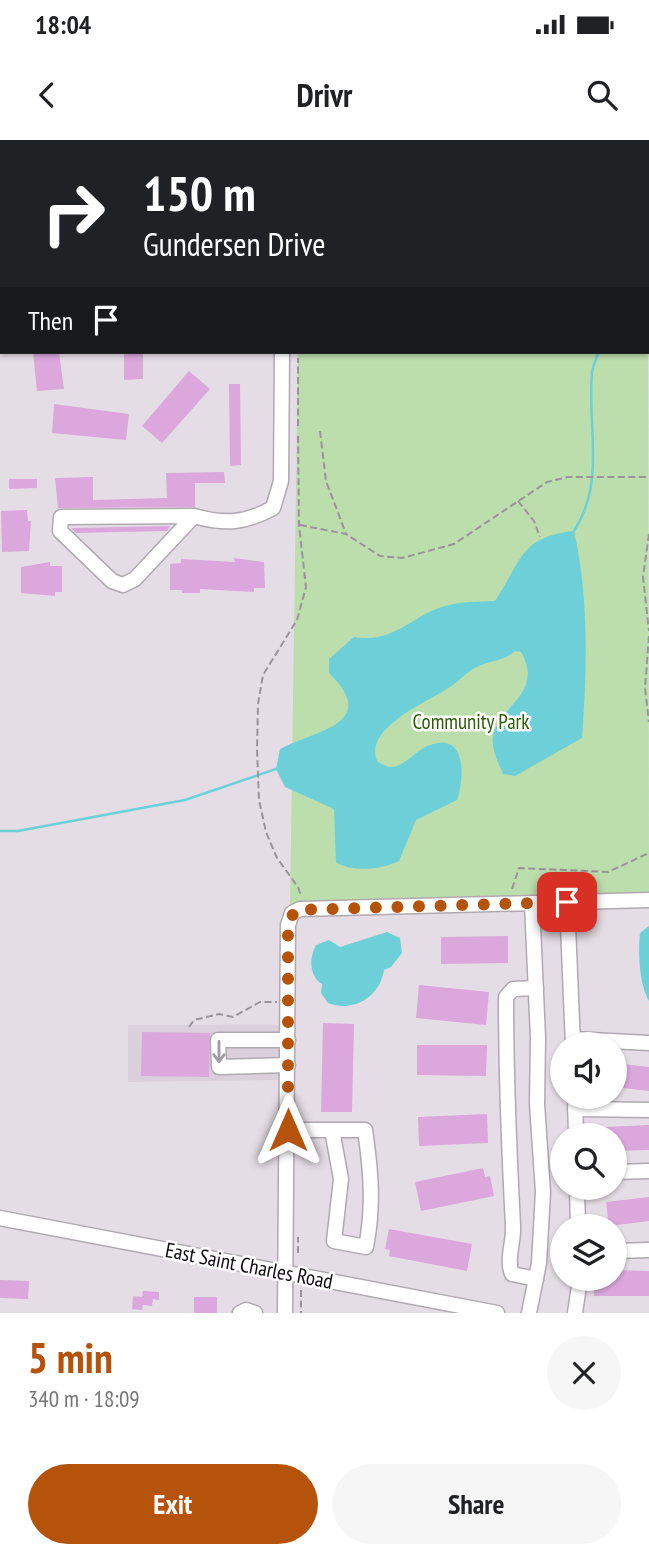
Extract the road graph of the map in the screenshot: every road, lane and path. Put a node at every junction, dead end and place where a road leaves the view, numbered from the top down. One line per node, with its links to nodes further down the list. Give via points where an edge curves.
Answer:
1 (282, 354): 8 (street, via 281,481 274,508 233,523)
2 (298, 358): 3 (path)
3 (298, 426)
4 (320, 431): 10 (path, via 326,481)
5 (298, 436): 9 (path)
6 (649, 477): 7 (path, via 547,482)
7 (517, 500): 10 (path, via 454,544 416,555 380,556); 12 (path)
8 (194, 516): 8 (street, via 135,579 123,585 112,581 60,531 61,517)
9 (299, 524): 10 (path); 19 (path, via 305,595 292,629 261,682 258,783 271,848 298,887)
10 (346, 534)
11 (649, 534): 13 (path, via 643,577)
12 (540, 537)
13 (649, 631)
14 (649, 636): 15 (path, via 645,701)
15 (649, 722)
16 (649, 853): 17 (path, via 608,872 519,868)
17 (512, 889)
18 (649, 900): 20 (street)
19 (301, 901)
20 (567, 902): 21 (street); 25 (street)
21 (532, 903): 22 (street); 26 (street, via 300,909 292,913 288,925)
22 (536, 988): 40 (street, via 543,1192); 40 (street, via 513,989 506,997 506,1100 513,1234 509,1266 512,1274)
23 (281, 1002): 24 (path, via 260,1002 239,1015 213,1016 190,1022)
24 (189, 1027)
25 (573, 1032)
26 (288, 1040): 29 (street); 29 (street, one-way to 29, via 218,1040 219,1066)
27 (627, 1043): 28 (street)
28 (649, 1043)
29 (288, 1065): 32 (street)
30 (627, 1108): 31 (street)
31 (649, 1110)
32 (288, 1130): 33 (street); 39 (street)
33 (332, 1130): 33 (street, via 365,1130 373,1181 366,1247 334,1241 341,1179)
34 (649, 1171): 35 (street)
35 (627, 1172)
36 (0, 1218): 39 (street, East Saint Charles Road)
37 (649, 1250): 38 (street)
38 (627, 1251)
39 (286, 1272): 45 (street); 47 (street, East Saint Charles Road)
40 (536, 1279): 48 (street)
41 (578, 1291): 49 (street)
42 (301, 1293): 46 (path)
43 (240, 1313): 44 (street)
44 (255, 1313)
45 (285, 1313)
46 (301, 1313)
47 (497, 1313)
48 (529, 1313)
49 (575, 1313)

